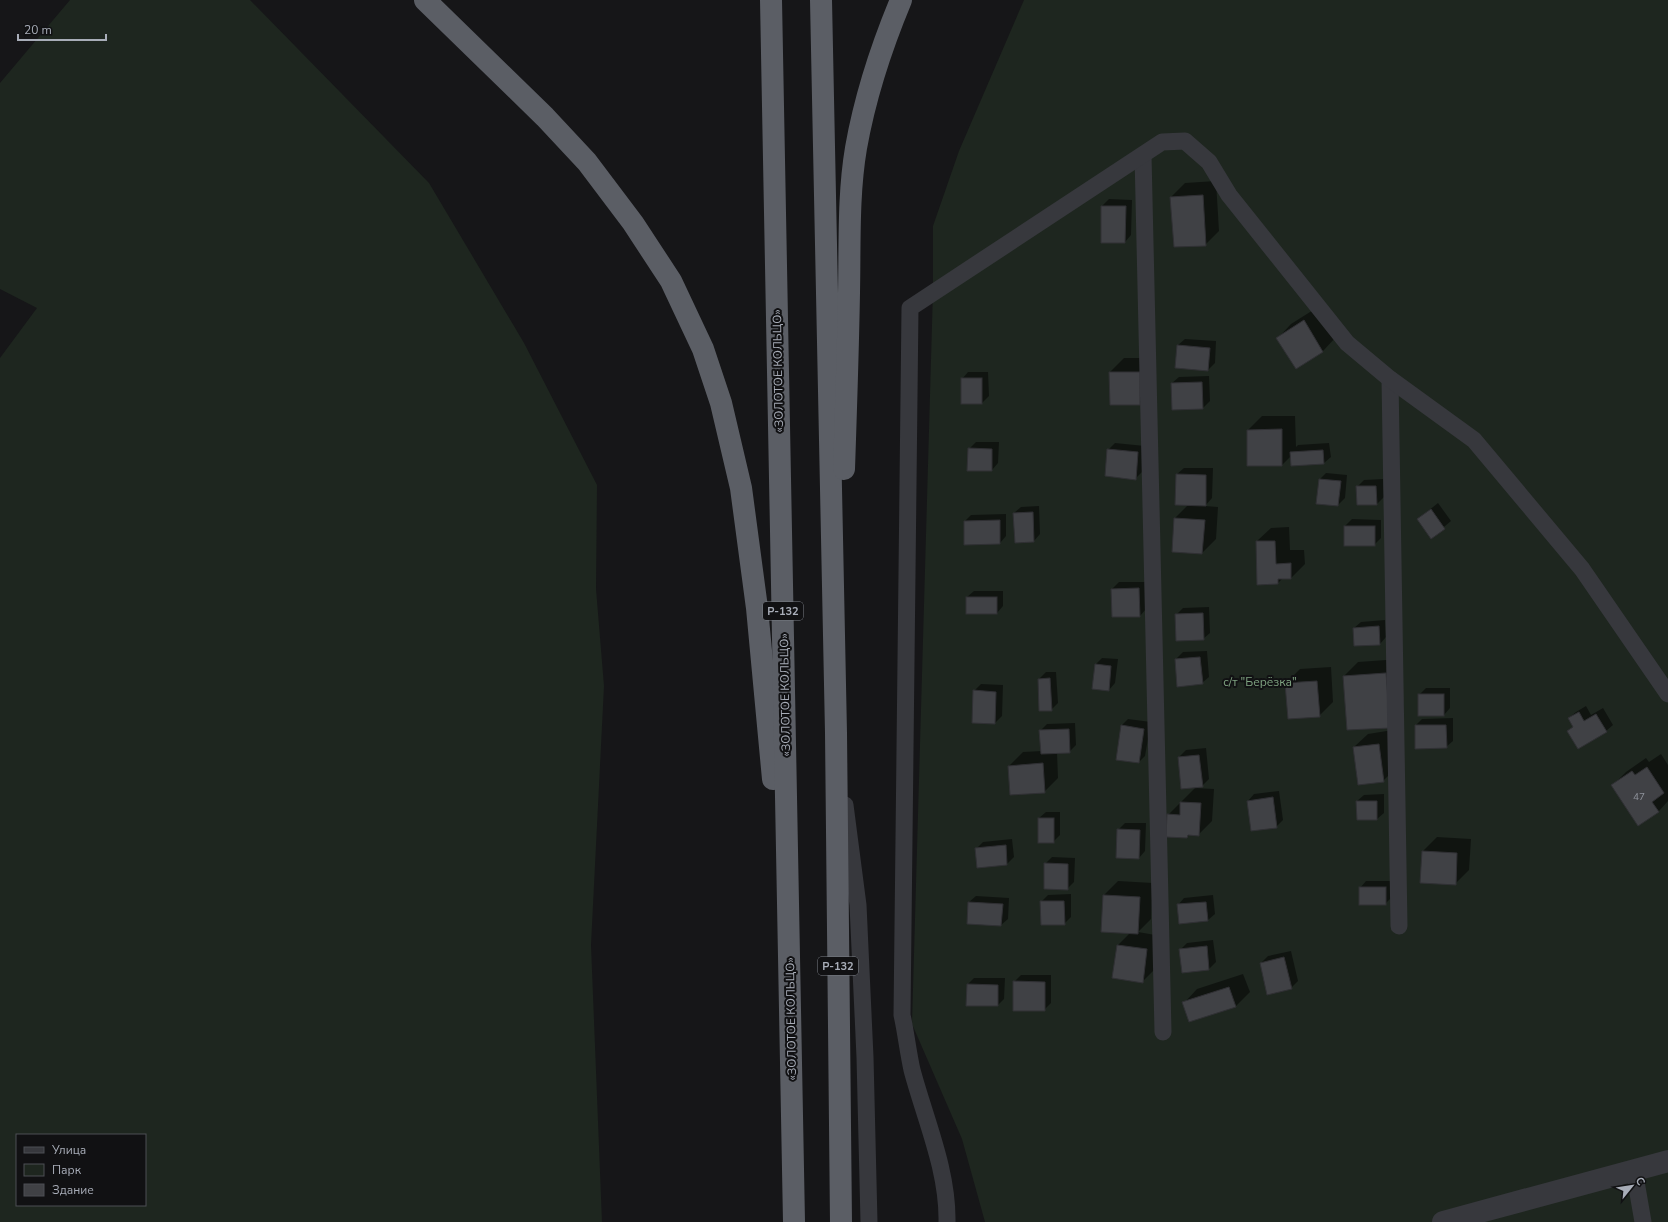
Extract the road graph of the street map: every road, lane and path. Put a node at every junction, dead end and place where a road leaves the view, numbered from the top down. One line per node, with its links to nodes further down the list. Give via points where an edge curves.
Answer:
1 (425, 0): 11 (highway, Р-132, via 545,117 587,162 633,223 670,281 703,349 721,403 741,488 757,608)
2 (771, 0): 11 (highway, «ЗОЛОТОЕ КОЛЬЦО» / Р-132)
3 (821, 0): 8 (highway, Р-132)
4 (901, 0): 8 (highway, Р-132, via 867,98 855,157 850,211 848,345)
5 (1143, 156): 6 (lane, via 1162,142 1185,141 1210,162 1230,195 1347,343); 12 (lane); 18 (lane, via 910,308 902,1015 912,1068 937,1156 947,1207)
6 (1390, 379): 7 (lane, via 1474,440 1582,569); 10 (lane)
7 (1668, 694)
8 (835, 710): 9 (highway, Р-132)
9 (836, 733): 16 (highway, Р-132); 17 (lane, via 858,905)
10 (1399, 926)
11 (790, 951): 15 (highway, «ЗОЛОТОЕ КОЛЬЦО» / Р-132)
12 (1163, 1032)
13 (1668, 1161): 14 (street)
14 (1634, 1170): 19 (street); 20 (lane)
15 (794, 1222)
16 (841, 1222)
17 (869, 1222)
18 (947, 1222)
19 (1443, 1222)
20 (1643, 1222)

